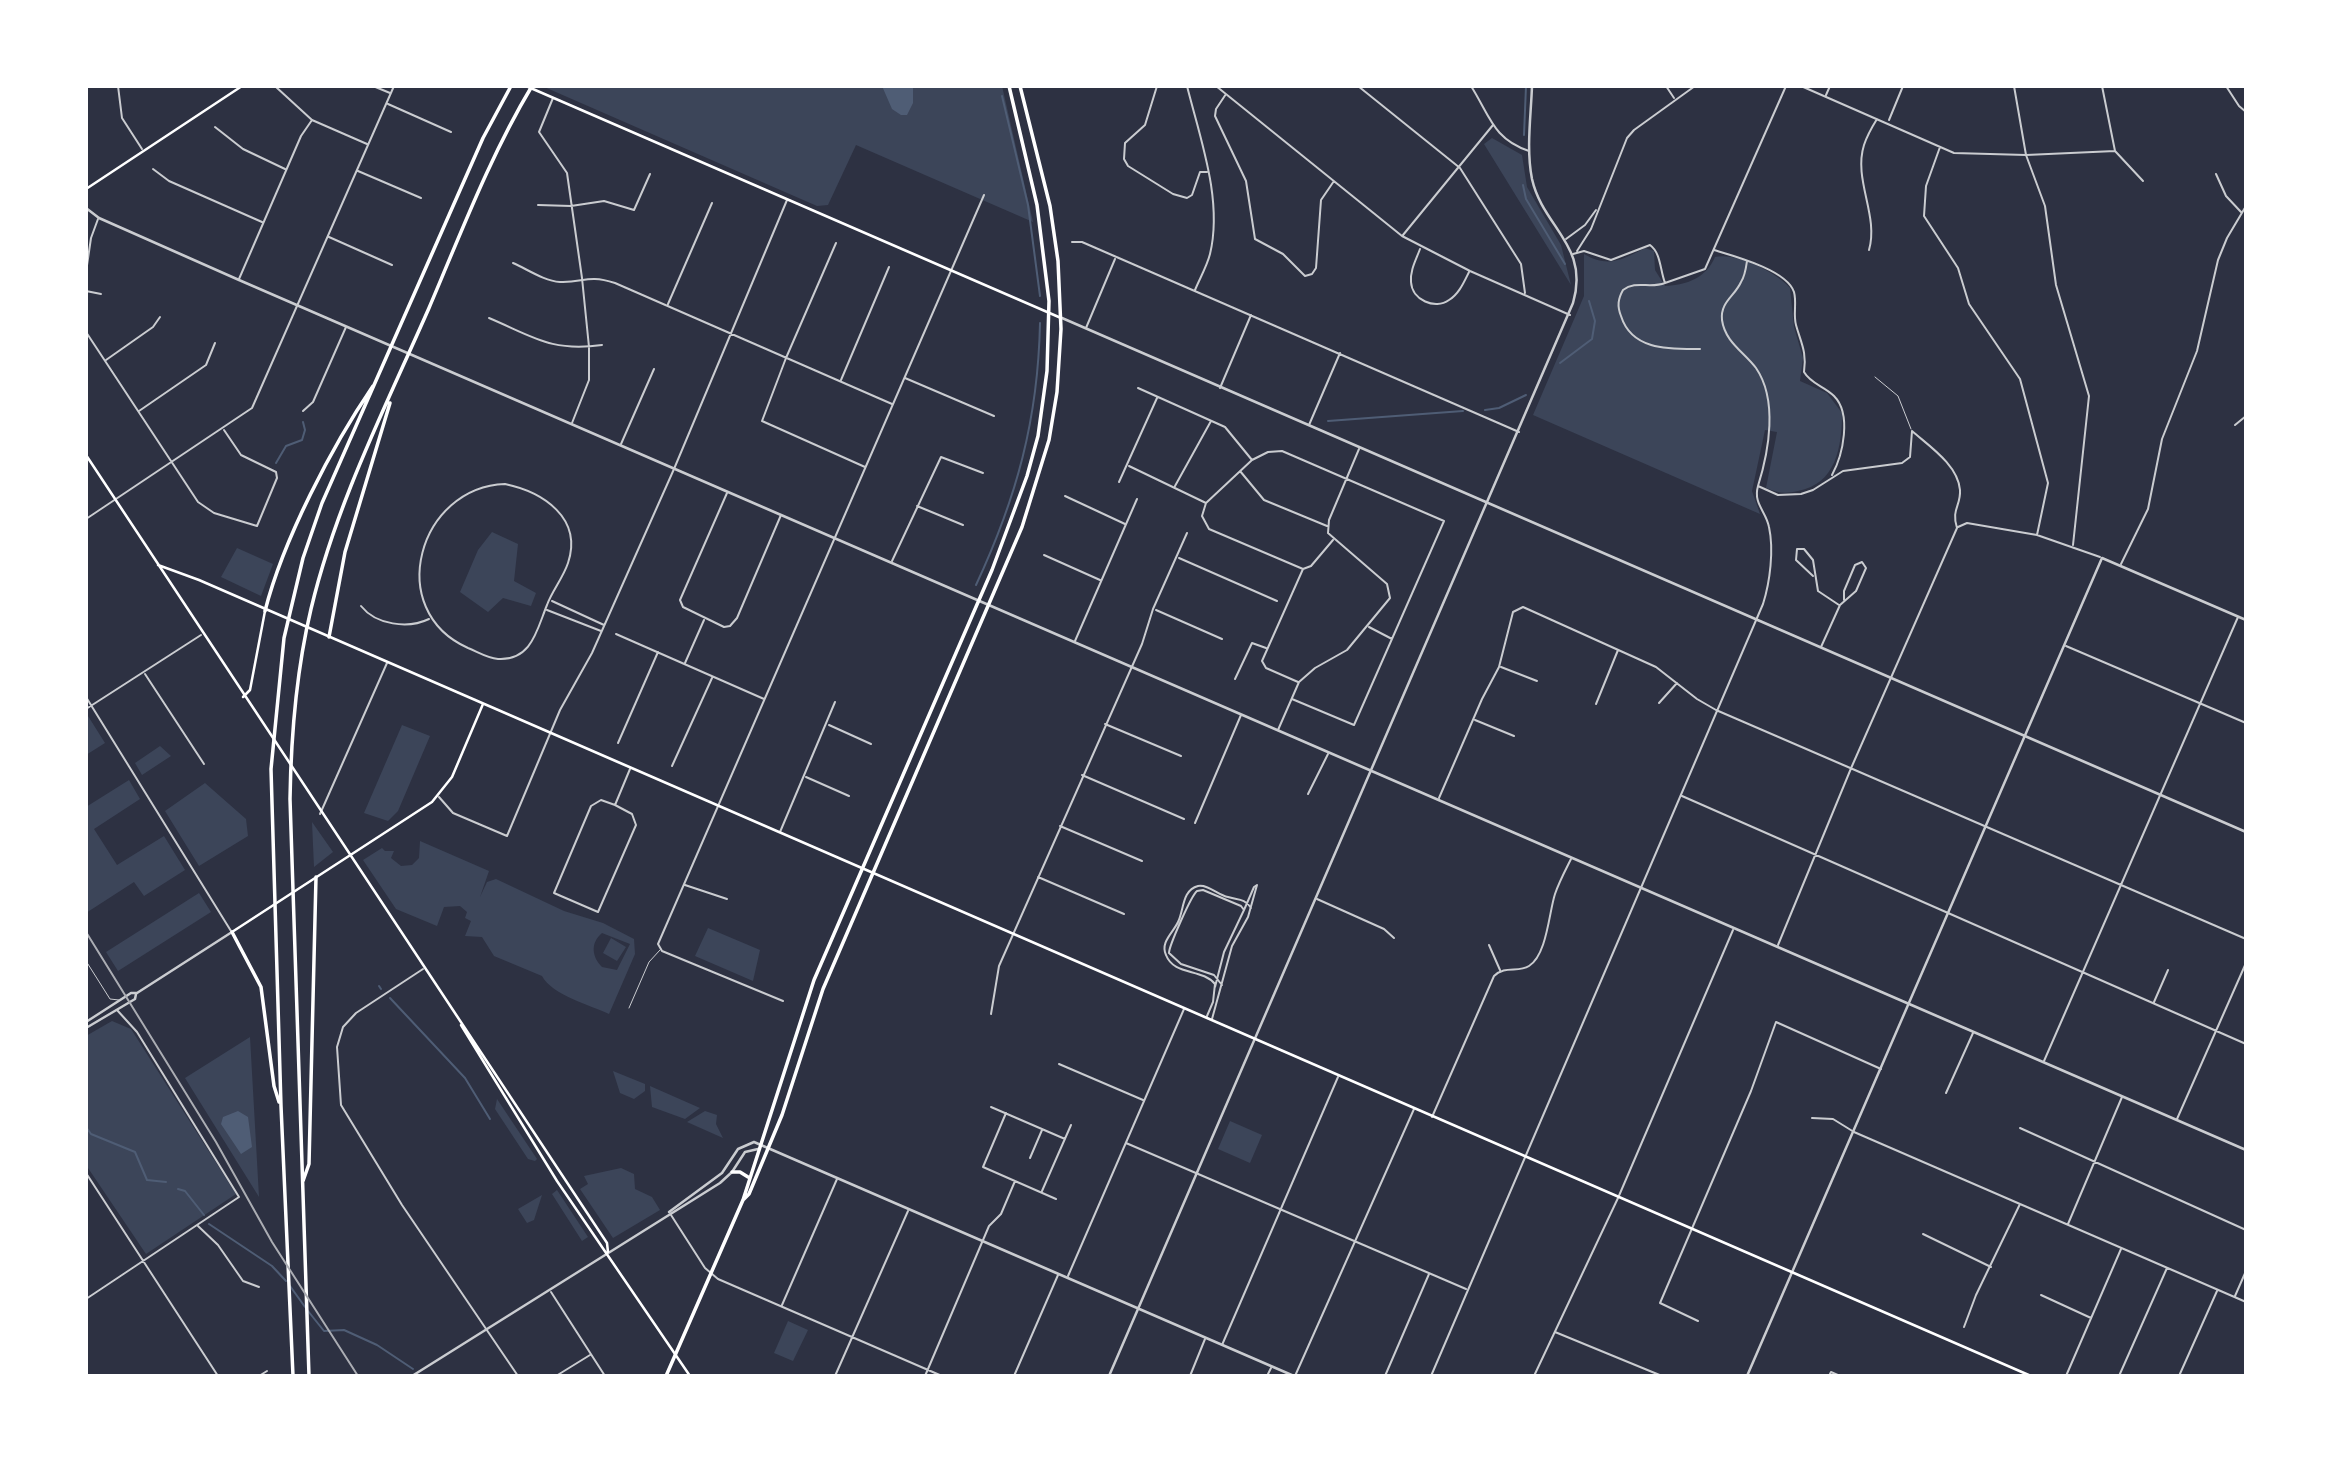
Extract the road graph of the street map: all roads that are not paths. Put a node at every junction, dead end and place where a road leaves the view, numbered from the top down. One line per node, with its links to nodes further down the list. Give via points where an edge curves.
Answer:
1 (118, 86): 41 (street, via 122,118)
2 (242, 86): 41 (main road)
3 (373, 86): 26 (street)
4 (394, 86): 26 (street)
5 (511, 86): 111 (main road, via 483,138)
6 (526, 86): 29 (main road)
7 (532, 86): 115 (main road, via 499,146)
8 (1009, 86): 93 (main road, via 1045,245)
9 (1020, 86): 98 (main road, via 1050,206)
10 (1157, 86): 49 (street, via 1145,125 1125,143 1128,166 1187,198 1200,172)
11 (1187, 86): 49 (street)
12 (1216, 86): 27 (street)
13 (1357, 86): 45 (street)
14 (1471, 86): 36 (street)
15 (1532, 86): 42 (street)
16 (1666, 86): 30 (street)
17 (1695, 86): 30 (street)
18 (1786, 86): 73 (street)
19 (1801, 86): 28 (street)
20 (1830, 86): 28 (street)
21 (1903, 86): 35 (street)
22 (2014, 86): 44 (street)
23 (2102, 86): 43 (street)
24 (2226, 86): 32 (street)
25 (276, 88): 34 (street)
26 (391, 93): 31 (street)
27 (1226, 94): 52 (street); 52 (street, via 1216,116 1246,181 1255,239 1283,254 1303,275 1315,270 1321,200)
28 (1826, 96): 33 (street)
29 (553, 98): 57 (main road); 60 (street, via 539,132 567,173)
30 (1675, 99): 63 (street, via 1628,138)
31 (386, 103): 38 (street); 39 (street)
32 (2246, 112)
33 (1877, 118): 35 (street); 74 (street, via 1863,150 1863,181 1873,234)
34 (312, 120): 39 (street); 47 (street)
35 (1888, 122): 40 (street)
36 (1493, 125): 42 (street, via 1510,145); 45 (street)
37 (215, 127): 47 (street, via 243,149)
38 (451, 132)
39 (368, 144): 48 (street)
40 (1940, 147): 44 (street, via 1964,155); 160 (street, via 1928,177 1924,216 1958,268 1969,304 2020,379 2048,483)
41 (143, 150): 54 (main road)
42 (1530, 152): 69 (street, via 1536,190)
43 (2115, 152): 44 (street); 53 (street)
44 (2026, 155): 163 (street, via 2045,206 2056,285 2089,396)
45 (1460, 168): 67 (street); 90 (street, via 1521,264)
46 (153, 169): 66 (street, via 169,181)
47 (286, 169): 66 (street)
48 (357, 171): 56 (street); 68 (street)
49 (1208, 172): 87 (street, via 1210,253)
50 (650, 174): 60 (street, via 634,210 604,201)
51 (2216, 174): 64 (street, via 2226,196)
52 (1335, 180): 67 (street)
53 (2143, 181)
54 (86, 189)
55 (984, 195): 81 (street)
56 (421, 198)
57 (787, 200): 81 (main road); 102 (street)
58 (712, 203): 92 (street)
59 (538, 205): 60 (street)
60 (571, 206): 84 (street)
61 (2246, 206): 64 (street)
62 (86, 208): 65 (street)
63 (1597, 209): 69 (street); 75 (street, via 1584,244)
64 (2242, 213): 169 (street, via 2218,260 2197,351 2162,439 2148,509)
65 (99, 218): 83 (street); 85 (street)
66 (263, 222): 85 (street)
67 (1402, 236): 72 (street)
68 (328, 237): 79 (street); 91 (street)
69 (1566, 239): 75 (street)
70 (1072, 242): 76 (street)
71 (836, 243): 108 (street)
72 (1421, 247): 82 (street); 82 (street, via 1411,286 1428,303 1452,299)
73 (1714, 250): 77 (street); 86 (street, via 1701,272)
74 (1869, 250)
75 (1573, 254): 86 (street, via 1584,251 1611,260 1650,245 1659,256); 94 (street, via 1578,274)
76 (1115, 257): 87 (street); 100 (street)
77 (1747, 260): 141 (street, via 1790,285 1796,326 1806,352 1804,372 1841,406 1843,432); 145 (street, via 1741,283 1724,304 1722,321 1729,339 1755,368 1764,388 1768,446)
78 (513, 263): 84 (street, via 550,280)
79 (392, 265)
80 (889, 267): 114 (street)
81 (951, 271): 93 (main road); 112 (street)
82 (1470, 271): 90 (street)
83 (86, 272)
84 (582, 278): 92 (street, via 615,283); 105 (street)
85 (239, 279): 91 (street)
86 (1665, 283): 106 (street, via 1632,284 1623,290 1618,304 1626,327 1634,338 1651,345)
87 (1194, 290): 95 (street)
88 (86, 291): 89 (street)
89 (101, 294)
90 (1525, 295): 94 (street)
91 (298, 305): 99 (street); 128 (street, via 256,401 244,416)
92 (667, 305): 102 (street)
93 (1049, 313): 98 (main road); 174 (main road, via 1048,372 1038,436 1014,517)
94 (1570, 315): 130 (street)
95 (1251, 316): 107 (street); 117 (street)
96 (160, 317): 109 (street)
97 (489, 317): 105 (street, via 554,346)
98 (1061, 318): 100 (street); 178 (main road, via 1049,440 1023,527)
99 (346, 326): 121 (street, via 313,402); 125 (street)
100 (1085, 328): 117 (street)
101 (86, 332): 109 (street)
102 (731, 333): 108 (street); 138 (street)
103 (215, 343): 120 (street, via 206,365)
104 (602, 345): 105 (street)
105 (589, 347): 125 (street, via 589,380)
106 (1700, 349)
107 (1340, 353): 127 (street); 130 (street)
108 (786, 358): 114 (street); 137 (street, via 762,421)
109 (105, 361): 120 (street)
110 (654, 369): 131 (street)
111 (380, 376): 182 (main road, via 356,410 314,493); 320 (main road, via 321,503 284,638 271,769)
112 (905, 377): 119 (street); 122 (street)
113 (1875, 377): 129 (lane, via 1898,396)
114 (841, 381): 119 (street)
115 (396, 384): 193 (main road, via 345,552); 346 (main road, via 340,515 311,610 291,740)
116 (1138, 388): 118 (street)
117 (1220, 388): 127 (street)
118 (1157, 398): 124 (street); 136 (street)
119 (893, 405): 137 (street)
120 (138, 411): 135 (street)
121 (303, 411)
122 (994, 416)
123 (2246, 416): 126 (street)
124 (1211, 420): 134 (street, via 1231,431); 144 (street)
125 (572, 423): 131 (street)
126 (2235, 425)
127 (1308, 426): 132 (street)
128 (223, 429): 135 (street); 135 (street, via 241,455 276,472 257,526 201,505)
129 (1912, 431): 141 (street, via 1910,457 1902,463); 158 (street, via 1945,461 1958,482)
130 (1519, 432): 151 (street)
131 (621, 445): 138 (street)
132 (1360, 448): 142 (street); 151 (street)
133 (86, 455): 149 (main road)
134 (1252, 460): 139 (street); 142 (street, via 1282,451)
135 (172, 463): 149 (street)
136 (1128, 465): 143 (street); 144 (street)
137 (866, 467): 161 (street)
138 (674, 469): 146 (street); 188 (street)
139 (1240, 471): 150 (street); 157 (street, via 1264,500)
140 (982, 474): 152 (street, via 941,457)
141 (1832, 476): 145 (street, via 1801,494 1779,495)
142 (1347, 477): 157 (street); 195 (street, via 1444,521)
143 (1119, 482)
144 (1175, 486): 150 (street)
145 (1758, 486): 186 (street, via 1756,498 1767,520 1770,541 1765,598)
146 (728, 492): 153 (street); 185 (street, via 680,600 683,607)
147 (1065, 496): 155 (street)
148 (1137, 499): 155 (street)
149 (115, 500): 154 (street); 168 (main road)
150 (1206, 503): 170 (street, via 1202,516 1209,529)
151 (1488, 504): 186 (street); 242 (street)
152 (916, 505): 156 (street); 167 (street)
153 (781, 514): 161 (street); 185 (street, via 734,622 724,627)
154 (86, 519)
155 (1126, 524): 172 (street)
156 (963, 525)
157 (1328, 526): 162 (street)
158 (1957, 528): 160 (street, via 1967,523); 208 (street)
159 (1187, 533): 165 (street)
160 (2037, 535): 163 (street)
161 (834, 536): 167 (street); 215 (street)
162 (1333, 540): 170 (street); 189 (street, via 1390,587 1389,600)
163 (2073, 545): 166 (street)
164 (1044, 555): 172 (street)
165 (1177, 557): 176 (street); 180 (street)
166 (2102, 558): 169 (street); 197 (street)
167 (891, 562): 174 (street)
168 (158, 565): 182 (main road); 192 (main road)
169 (2121, 565): 183 (street)
170 (1303, 569): 198 (street)
171 (1813, 576): 171 (street, via 1813,560 1797,549 1797,560); 179 (street, via 1818,590)
172 (1101, 580): 196 (street)
173 (550, 600): 181 (street); 184 (street, via 568,562 569,527 554,505 534,493 505,484 489,485 452,502 434,530 419,573 421,599); 188 (street)
174 (978, 600): 178 (street); 264 (main road)
175 (1844, 600): 175 (street, via 1858,587 1866,568 1863,562 1855,565); 179 (street)
176 (1277, 601)
177 (361, 606): 184 (street, via 386,621 411,624)
178 (990, 606): 196 (street); 265 (main road)
179 (1840, 606): 200 (street)
180 (1153, 609): 194 (street); 204 (street)
181 (546, 610): 184 (street, via 528,647 504,659 454,641); 190 (street)
182 (265, 611): 193 (main road); 214 (main road, via 250,690)
183 (2238, 617): 187 (street); 221 (street)
184 (430, 618)
185 (705, 619): 203 (street)
186 (1757, 620): 200 (street); 224 (street)
187 (2246, 620)
188 (605, 626): 190 (street)
189 (1368, 627): 195 (street); 211 (street, via 1347,650)
190 (602, 631): 231 (street)
191 (616, 634): 201 (street)
192 (201, 635): 206 (street); 214 (main road)
193 (329, 637): 202 (main road)
194 (1222, 639)
195 (1392, 639): 216 (street, via 1354,725)
196 (1075, 642): 204 (street)
197 (2064, 646): 221 (street); 233 (street)
198 (1267, 648): 209 (street, via 1252,643); 211 (street, via 1264,666)
199 (1619, 648): 205 (street, via 1523,607 1517,608); 212 (street); 219 (street)
200 (1821, 648): 208 (street)
201 (658, 652): 203 (street); 234 (street)
202 (387, 663): 218 (main road); 253 (street)
203 (685, 664): 207 (street)
204 (1132, 667): 225 (street); 227 (street)
205 (1499, 667): 210 (street); 226 (street)
206 (144, 673): 222 (street); 238 (street)
207 (712, 676): 215 (street); 239 (street)
208 (1890, 678): 233 (street); 240 (street)
209 (1235, 679)
210 (1537, 681)
211 (1299, 682): 216 (street)
212 (1678, 683): 220 (street); 224 (street)
213 (86, 697): 222 (street)
214 (243, 698): 253 (main road)
215 (765, 699): 252 (street)
216 (1292, 699): 230 (street)
217 (835, 702): 229 (street)
218 (483, 704): 231 (main road); 247 (main road, via 452,777)
219 (1596, 704)
220 (1659, 704)
221 (2200, 704): 228 (street); 249 (street)
222 (91, 706): 223 (street); 279 (street)
223 (86, 709)
224 (1716, 710): 240 (street); 246 (street)
225 (1241, 715): 230 (street); 255 (street)
226 (1474, 719): 232 (street); 250 (street)
227 (1104, 723): 237 (street); 243 (street)
228 (2246, 723)
229 (828, 724): 235 (street); 244 (street)
230 (1278, 731): 236 (street)
231 (551, 734): 241 (main road); 247 (street, via 507,836 453,813)
232 (1514, 736)
233 (2025, 736): 249 (street); 257 (street)
234 (618, 743)
235 (871, 744)
236 (1328, 753): 242 (street); 245 (street)
237 (1181, 756)
238 (204, 764)
239 (672, 766)
240 (1852, 766): 257 (street); 261 (street)
241 (630, 769): 251 (street); 252 (main road)
242 (1371, 771): 250 (street); 272 (street)
243 (1082, 775): 254 (street); 256 (street)
244 (805, 777): 248 (street); 259 (street)
245 (1308, 794)
246 (1681, 795): 261 (street); 270 (street)
247 (438, 796): 260 (main road)
248 (849, 796)
249 (2160, 796): 258 (street); 269 (street)
250 (1438, 801): 262 (street)
251 (615, 805): 251 (street, via 632,814 636,825 598,912 554,893 591,806 601,800)
252 (719, 807): 259 (main road); 268 (street)
253 (320, 814): 260 (main road)
254 (1184, 819)
255 (1195, 822)
256 (1060, 826): 263 (street); 267 (street)
257 (1986, 827): 269 (street); 276 (street)
258 (2246, 832)
259 (779, 833): 264 (main road)
260 (349, 856): 266 (main road); 288 (main road)
261 (1813, 856): 276 (street); 284 (street)
262 (1571, 858): 270 (street); 290 (street, via 1535,960 1526,967)
263 (1142, 861)
264 (861, 870): 265 (main road); 333 (main road, via 809,993)
265 (872, 874): 280 (main road); 335 (main road, via 823,989)
266 (316, 877): 279 (main road); 346 (main road, via 309,1164)
267 (1038, 877): 277 (street); 280 (street)
268 (685, 884): 271 (street); 285 (street, via 658,944)
269 (2121, 885): 282 (street); 291 (street)
270 (1640, 888): 278 (street); 337 (street)
271 (727, 899)
272 (1316, 899): 281 (street, via 1384,929); 311 (street)
273 (1247, 902): 274 (street); 274 (street, via 1257,886); 275 (street); 294 (street, via 1196,887 1187,893 1179,922 1164,944 1171,963 1203,974)
274 (1251, 908): 293 (street, via 1232,946)
275 (1244, 910): 292 (street); 292 (street, via 1197,891 1169,944 1175,960)
276 (1947, 912): 291 (street); 299 (street)
277 (1124, 914)
278 (1734, 927): 284 (street); 348 (street)
279 (232, 932): 295 (street); 320 (main road, via 261,987 274,1086)
280 (1013, 935): 301 (main road); 303 (street, via 996,974)
281 (1394, 938)
282 (2246, 939)
283 (1489, 945): 290 (street)
284 (1777, 946): 299 (street)
285 (660, 950): 297 (street); 300 (lane, via 649,962)
286 (86, 961): 296 (lane, via 110,999)
287 (2246, 963): 309 (street)
288 (424, 969): 307 (main road); 386 (street, via 356,1013 343,1027 337,1047 341,1105 398,1200)
289 (2168, 970): 298 (street)
290 (1500, 971): 324 (street, via 1492,979)
291 (2083, 973): 298 (street); 313 (street)
292 (1217, 977): 293 (street); 294 (street)
293 (1222, 985): 305 (street)
294 (1215, 987): 304 (street)
295 (136, 994): 296 (street); 302 (street)
296 (120, 1000): 306 (street)
297 (783, 1002)
298 (2154, 1003): 309 (street)
299 (1908, 1004): 310 (street); 315 (street)
300 (629, 1008)
301 (1185, 1008): 304 (main road); 319 (street)
302 (117, 1010): 308 (street); 356 (street, via 137,1032 239,1197)
303 (991, 1014)
304 (1206, 1018): 305 (main road)
305 (1211, 1020): 311 (main road)
306 (86, 1022)
307 (460, 1023): 363 (main road, via 512,1111); 363 (main road, via 607,1243)
308 (86, 1028)
309 (2217, 1031): 312 (street); 326 (street)
310 (1973, 1032): 313 (street); 317 (street)
311 (1255, 1040): 316 (main road); 342 (street)
312 (2246, 1044)
313 (2043, 1062): 318 (street)
314 (1059, 1064): 319 (street)
315 (1881, 1069): 330 (street); 357 (street, via 1776,1022)
316 (1339, 1077): 322 (main road); 353 (street)
317 (1946, 1093)
318 (2122, 1096): 326 (street); 339 (street)
319 (1144, 1100): 332 (street)
320 (281, 1106): 399 (main road)
321 (990, 1107): 323 (street)
322 (1414, 1109): 324 (main road); 361 (street)
323 (1006, 1113): 329 (street); 345 (street, via 983,1167)
324 (1432, 1117): 337 (main road)
325 (1812, 1118): 330 (street, via 1833,1119)
326 (2177, 1120): 336 (street)
327 (1071, 1125): 331 (street)
328 (2020, 1128): 339 (street)
329 (1042, 1129): 331 (street); 338 (street)
330 (1854, 1132): 351 (street); 368 (street)
331 (1065, 1139): 347 (street)
332 (1126, 1143): 342 (street); 372 (street)
333 (758, 1144): 334 (main road); 335 (street); 354 (street, via 743,1146 719,1177)
334 (757, 1149): 335 (street); 340 (street, via 745,1152); 343 (main road)
335 (768, 1149): 344 (street); 350 (main road)
336 (2246, 1150)
337 (1525, 1157): 348 (main road); 375 (street)
338 (1030, 1158)
339 (2095, 1161): 355 (street); 358 (street)
340 (732, 1172): 343 (main road); 354 (street)
341 (86, 1173): 364 (street)
342 (1197, 1174): 353 (street); 382 (street)
343 (748, 1177): 350 (main road)
344 (837, 1178): 352 (street); 381 (street)
345 (1015, 1181): 347 (street); 360 (street)
346 (303, 1183): 400 (main road)
347 (1041, 1193): 349 (street)
348 (1618, 1198): 357 (main road); 387 (street)
349 (1056, 1199)
350 (743, 1200): 369 (main road)
351 (2020, 1204): 355 (street); 365 (street)
352 (909, 1208): 360 (street); 388 (street)
353 (1280, 1208): 361 (street); 390 (street)
354 (670, 1212): 363 (street); 369 (street)
355 (2068, 1225): 362 (street)
356 (198, 1226): 364 (street); 373 (street, via 243,1281)
357 (1691, 1228): 368 (main road); 384 (street, via 1660,1303)
358 (2246, 1230)
359 (1923, 1234): 365 (street)
360 (983, 1241): 370 (street); 394 (street)
361 (1354, 1242): 371 (street); 414 (street)
362 (2121, 1248): 366 (street); 383 (street)
363 (608, 1252): 374 (street); 392 (main road)
364 (143, 1261): 379 (street); 397 (street)
365 (1991, 1267): 385 (street)
366 (2167, 1268): 376 (street); 424 (street)
367 (2246, 1271): 378 (street)
368 (1792, 1273): 419 (street); 422 (main road)
369 (711, 1274): 381 (street); 392 (main road)
370 (1059, 1274): 372 (street); 410 (street)
371 (1429, 1274): 375 (street); 415 (street)
372 (1067, 1277): 382 (street)
373 (259, 1287)
374 (550, 1290): 386 (street); 391 (street)
375 (1467, 1290): 416 (street)
376 (2217, 1290): 378 (street); 425 (street)
377 (2041, 1295): 383 (street)
378 (2235, 1297): 380 (street)
379 (86, 1298)
380 (2246, 1302)
381 (782, 1306): 388 (street)
382 (1139, 1307): 389 (street); 411 (street)
383 (2091, 1318): 423 (street)
384 (1698, 1321)
385 (1964, 1327)
386 (488, 1329): 401 (street); 402 (street)
387 (1554, 1332): 417 (street); 418 (street)
388 (852, 1337): 394 (street); 407 (street)
389 (1205, 1339): 390 (street); 412 (street)
390 (1221, 1346): 393 (street)
391 (591, 1354): 403 (street); 404 (street)
392 (676, 1354): 396 (main road); 405 (main road)
393 (1271, 1367): 413 (street); 414 (street)
394 (927, 1370): 408 (street); 409 (street)
395 (267, 1371): 398 (street)
396 (689, 1375): 406 (main road)
397 (218, 1376)
398 (259, 1376)
399 (293, 1376)
400 (309, 1376)
401 (415, 1376)
402 (517, 1376)
403 (556, 1376)
404 (605, 1376)
405 (666, 1376)
406 (684, 1376)
407 (835, 1376)
408 (925, 1376)
409 (942, 1376)
410 (1014, 1376)
411 (1109, 1376)
412 (1190, 1376)
413 (1267, 1376)
414 (1294, 1376)
415 (1385, 1376)
416 (1431, 1376)
417 (1534, 1376)
418 (1662, 1376)
419 (1747, 1376)
420 (1829, 1376): 421 (street, via 1831,1372)
421 (1840, 1376)
422 (2031, 1376)
423 (2066, 1376)
424 (2119, 1376)
425 (2179, 1376)

